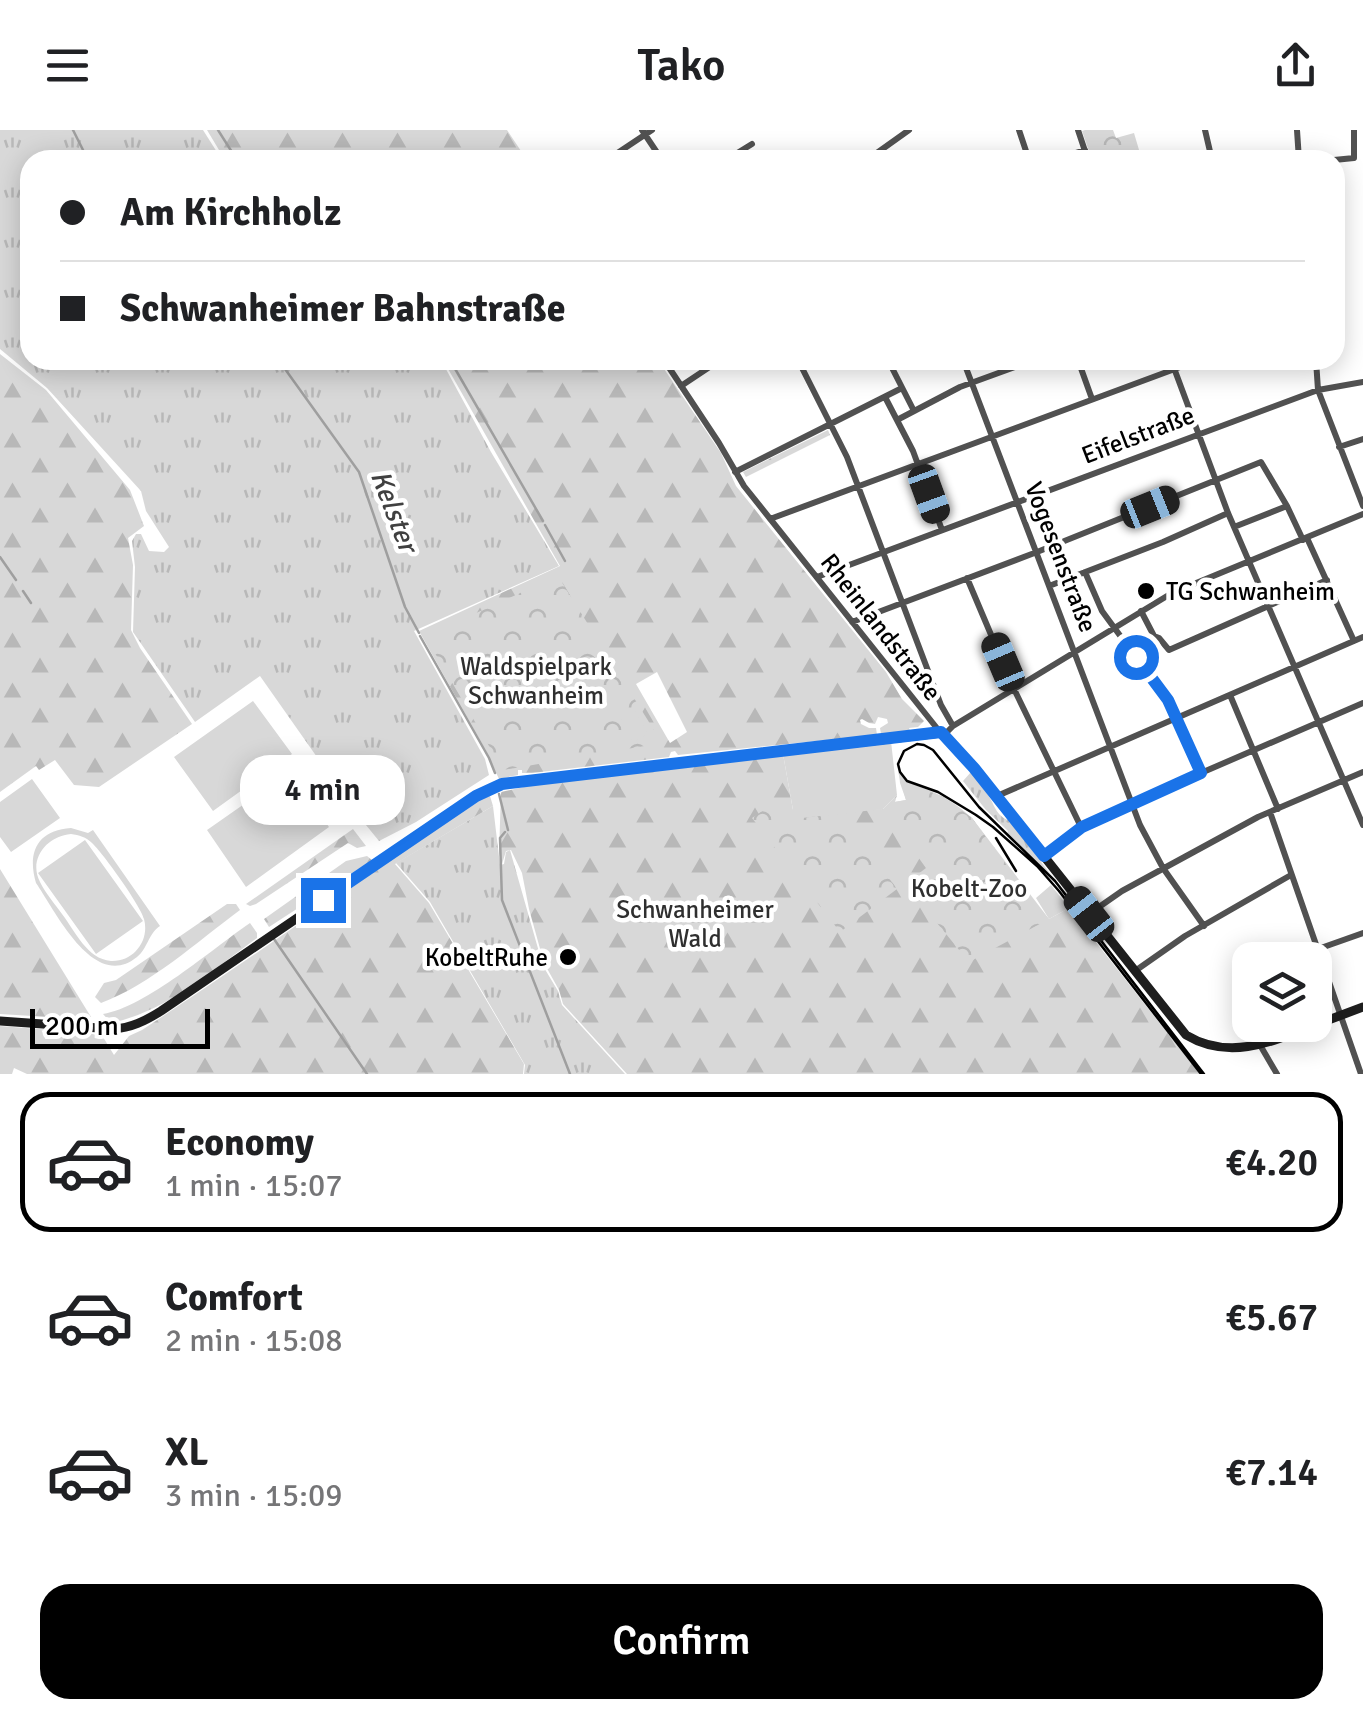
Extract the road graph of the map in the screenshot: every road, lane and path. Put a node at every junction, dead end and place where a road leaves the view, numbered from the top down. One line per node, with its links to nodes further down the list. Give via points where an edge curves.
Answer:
1 (909, 130): 8 (street)
2 (1078, 130): 9 (street)
3 (1354, 130): 10 (street, via 1354,158)
4 (646, 132): 6 (street)
5 (752, 144): 7 (street)
6 (621, 150)
7 (742, 150)
8 (881, 150)
9 (1084, 150)
10 (1345, 159)
11 (671, 370): 23 (street, Rheinlandstraße)
12 (705, 370): 23 (street)
13 (804, 370): 30 (street)
14 (893, 370): 24 (street)
15 (968, 370): 21 (street, Vogesenstraße)
16 (1007, 370): 21 (street)
17 (1082, 370): 27 (street)
18 (1159, 370): 27 (street)
19 (1175, 370): 31 (street)
20 (1317, 370): 25 (street)
21 (974, 382): 28 (street); 32 (street, Vogesenstraße)
22 (1363, 382): 25 (street, Eifelstraße)
23 (681, 386): 36 (street, Rheinlandstraße)
24 (902, 388): 26 (street); 28 (street)
25 (1318, 390): 31 (street, Eifelstraße); 34 (street)
26 (885, 396): 29 (street); 30 (street)
27 (1092, 399): 32 (street)
28 (914, 411): 29 (street)
29 (897, 420): 35 (street)
30 (831, 423): 36 (street); 38 (street)
31 (1199, 434): 37 (street); 39 (street, Eifelstraße)
32 (993, 436): 35 (street); 39 (street, Vogesenstraße)
33 (1363, 439): 34 (street)
34 (1339, 448): 41 (street)
35 (918, 463): 38 (street); 46 (street)
36 (735, 472): 44 (street, Rheinlandstraße)
37 (1217, 479): 40 (street, via 1261,462); 42 (street); 49 (street)
38 (858, 485): 44 (street); 48 (street)
39 (1018, 502): 46 (street, Eifelstraße); 49 (street, Vogesenstraße)
40 (1287, 506): 45 (street); 47 (street)
41 (1363, 506)
42 (1228, 512): 45 (street); 51 (street)
43 (1363, 514): 47 (street)
44 (770, 519): 52 (street, Rheinlandstraße)
45 (1234, 528): 50 (street)
46 (942, 530): 48 (street, Eifelstraße)
47 (1305, 539): 50 (street); 54 (street)
48 (883, 552): 52 (street, Eifelstraße); 56 (street)
49 (1037, 552): 53 (street); 55 (street, Vogesenstraße)
50 (1250, 562): 57 (street); 58 (street)
51 (1085, 572): 55 (street); 60 (street)
52 (816, 577): 59 (street, Rheinlandstraße)
53 (968, 578): 56 (street); 65 (street)
54 (1327, 580): 57 (street); 62 (street)
55 (1049, 586): 63 (street, Vogesenstraße)
56 (902, 604): 59 (street); 68 (street)
57 (1269, 606): 58 (street, via 1169,650); 64 (street)
58 (1141, 611): 60 (street)
59 (852, 622): 72 (street, Rheinlandstraße)
60 (1114, 628): 63 (street); 69 (street)
61 (1363, 637): 62 (street)
62 (1354, 641): 64 (street)
63 (1076, 653): 65 (street); 73 (street, Vogesenstraße)
64 (1295, 666): 66 (street); 70 (street)
65 (1014, 689): 71 (street); 75 (street)
66 (1230, 695): 69 (street); 74 (street)
67 (1363, 704): 70 (street)
68 (945, 714): 71 (street); 72 (street)
69 (1176, 717): 73 (street); 77 (street)
70 (1318, 723): 74 (street); 78 (street)
71 (953, 726): 72 (street)
72 (940, 731): 79 (street, Rheinlandstraße); 97 (street, via 502,784 140,1023 113,1029)
73 (1110, 746): 75 (street); 80 (street, Vogesenstraße)
74 (1253, 750): 77 (street); 81 (street)
75 (1053, 770): 79 (street); 83 (street)
76 (1363, 772): 78 (street)
77 (1201, 773): 80 (street)
78 (1344, 781): 81 (street); 82 (street)
79 (996, 796): 84 (street, Rheinlandstraße)
80 (1132, 804): 83 (street); 85 (street, Vogesenstraße)
81 (1274, 811): 85 (street); 86 (street)
82 (1363, 825)
83 (1082, 827): 84 (street)
84 (1044, 856): 87 (street, Rheinlandstraße)
85 (1163, 868): 87 (street); 88 (street, Vogesenstraße)
86 (1291, 876): 88 (street); 90 (street)
87 (1089, 914): 92 (street, Rheinlandstraße)
88 (1204, 926): 92 (street)
89 (1363, 933): 91 (street)
90 (1315, 942)
91 (1332, 944)
92 (1134, 972): 99 (street, Rheinlandstraße, via 1191,1038 1216,1048)
93 (1332, 991): 95 (street)
94 (1363, 1007): 95 (street, Rheinlandstraße)
95 (1340, 1015): 96 (street, Rheinlandstraße); 101 (street)
96 (1332, 1018)
97 (0, 1021)
98 (1268, 1042): 99 (street, Rheinlandstraße)
99 (1260, 1045): 100 (street)
100 (1276, 1074)
101 (1360, 1074)

